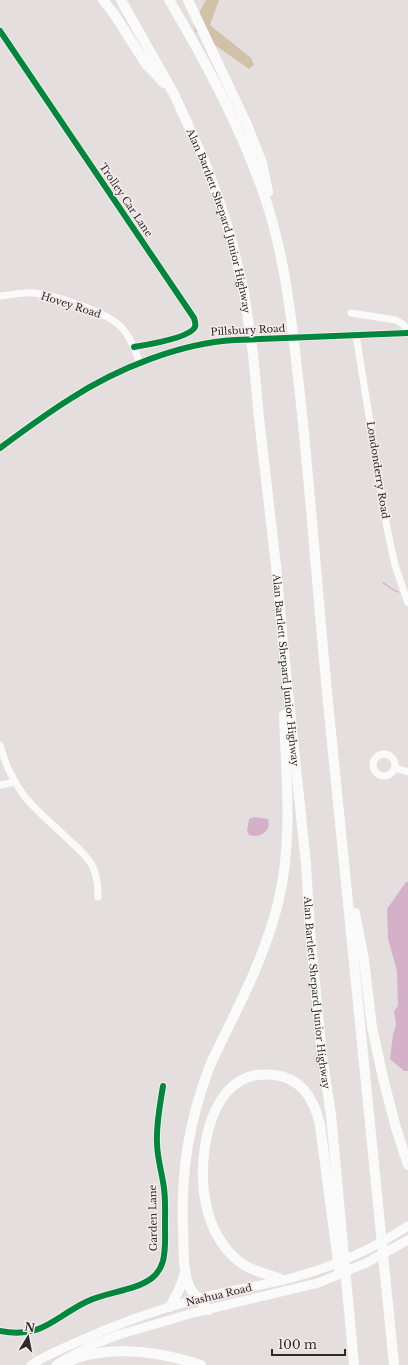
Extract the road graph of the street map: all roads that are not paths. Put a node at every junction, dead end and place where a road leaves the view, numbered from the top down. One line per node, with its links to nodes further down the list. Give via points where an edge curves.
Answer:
1 (103, 0): 6 (highway, via 146,64)
2 (121, 0): 6 (highway, Alan Bartlett Shepard Junior Highway)
3 (169, 0): 7 (highway, via 209,70 242,138)
4 (188, 0): 7 (highway, via 262,163)
5 (0, 31): 12 (street, Trolley Car Lane, via 194,318 194,329 188,334)
6 (174, 94): 16 (highway, Alan Bartlett Shepard Junior Highway, via 198,146 221,206 237,258 244,292 253,354)
7 (269, 214): 22 (highway, via 291,312)
8 (0, 296): 12 (street, Hovey Road, via 23,293 45,295 92,310 118,324)
9 (351, 313): 10 (street, via 396,320 404,325)
10 (408, 333): 11 (street, Pillsbury Road)
11 (356, 336): 13 (street, Pillsbury Road, via 212,341); 15 (street, Londonderry Road, via 387,528 395,565)
12 (134, 347): 13 (street, Hovey Road)
13 (140, 364): 14 (street, Pillsbury Road, via 115,374 70,399)
14 (0, 448)
15 (408, 603)
16 (283, 643): 28 (highway, via 287,811 282,881 271,930 263,952 210,1067 194,1116 186,1150 183,1185); 34 (highway, Alan Bartlett Shepard Junior Highway)
17 (0, 745): 20 (street)
18 (395, 768): 19 (street)
19 (408, 772)
20 (14, 782): 21 (street); 23 (street, via 26,798 89,860 97,877)
21 (0, 785)
22 (343, 849): 25 (highway, via 364,960 372,1027 396,1128); 40 (highway)
23 (98, 897)
24 (164, 1086): 33 (street, Garden Lane, via 157,1142 164,1192 165,1245 163,1261 158,1272 153,1278 141,1284 86,1301 40,1329 20,1333)
25 (408, 1165)
26 (408, 1226): 29 (main road, Nashua Road, via 362,1252)
27 (408, 1240): 32 (main road, Nashua Road, via 366,1263 311,1286)
28 (185, 1273): 30 (highway, via 189,1286); 31 (highway)
29 (282, 1280): 30 (main road, Nashua Road); 34 (highway, via 246,1267 229,1252 213,1226 204,1194 204,1157 208,1131 215,1110 223,1097 238,1082 261,1074 282,1076 295,1082 308,1093 318,1114)
30 (199, 1298): 31 (main road, Nashua Road); 32 (highway)
31 (170, 1307): 35 (main road, Nashua Road, via 94,1334 46,1355)
32 (209, 1310): 36 (main road, Nashua Road, via 118,1335 92,1345)
33 (0, 1331)
34 (351, 1340): 39 (highway, Alan Bartlett Shepard Junior Highway)
35 (31, 1365)
36 (56, 1365)
37 (61, 1365): 38 (highway, via 84,1356 125,1351 172,1356)
38 (201, 1365)
39 (354, 1365)
40 (394, 1365)

